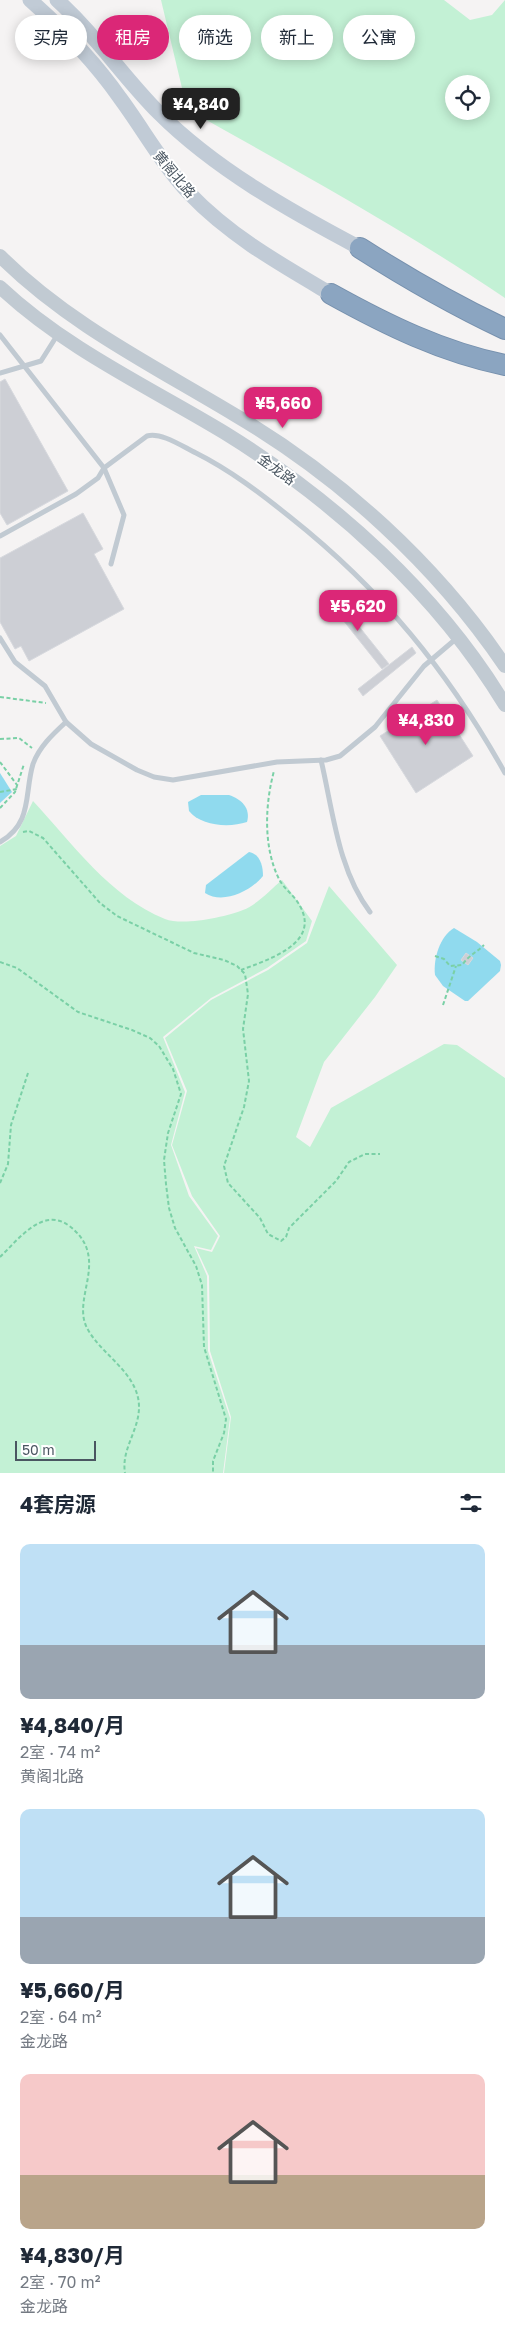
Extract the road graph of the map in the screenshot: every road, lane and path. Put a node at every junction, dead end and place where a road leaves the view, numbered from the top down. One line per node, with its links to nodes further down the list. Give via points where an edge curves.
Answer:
1 (30, 0): 6 (main road, 黄阁北路, via 98,69 164,163 206,209 255,248)
2 (57, 0): 3 (main road, via 100,44 153,107 182,134 265,193)
3 (360, 248): 7 (highway, via 424,288)
4 (0, 256): 19 (street, 金龙路, via 65,311 266,435 353,499 432,575)
5 (0, 287): 8 (street, 金龙路)
6 (331, 294): 11 (highway, via 425,342)
7 (505, 329)
8 (59, 334): 10 (lane, via 41,361); 17 (street, 金龙路, via 116,371 233,438 311,494 392,564)
9 (0, 335): 10 (lane)
10 (24, 365): 12 (lane); 13 (lane)
11 (505, 365)
12 (0, 373)
13 (104, 468): 14 (lane, via 98,478 76,494); 15 (lane, via 124,515); 18 (lane, via 151,435 214,462 267,499 337,556 403,623)
14 (0, 536)
15 (112, 564)
16 (0, 638): 21 (lane, via 15,662 45,686)
17 (457, 638): 18 (lane); 22 (street, 金龙路)
18 (431, 659): 29 (lane, via 363,739 340,756); 32 (lane)
19 (505, 666)
20 (0, 697): 21 (path)
21 (56, 705): 23 (lane)
22 (505, 705)
23 (66, 722): 27 (lane); 31 (lane, via 105,753 137,770 164,779 191,778)
24 (0, 739): 25 (path, via 19,738)
25 (32, 748): 26 (path); 27 (path)
26 (29, 753)
27 (38, 753): 37 (lane, via 24,812)
28 (26, 758): 33 (path)
29 (321, 760): 31 (lane); 39 (lane, via 344,862 355,889)
30 (0, 762): 33 (path)
31 (277, 762): 44 (path, via 268,799 268,833 279,879 299,904 305,919 303,933 291,948 276,958)
32 (505, 774)
33 (17, 785): 34 (path)
34 (17, 789): 35 (path); 36 (path)
35 (0, 792)
36 (0, 808)
37 (13, 832): 38 (lane); 44 (path, via 29,831 42,838 100,903 132,925 194,953 224,960)
38 (0, 842)
39 (370, 912)
40 (484, 945): 43 (path, via 472,952 462,965)
41 (435, 956): 43 (path, via 450,966)
42 (0, 962): 51 (path, via 16,968 78,1012 150,1038 159,1046 172,1069 181,1094 168,1133 164,1160 166,1184 175,1228 196,1266 202,1285 204,1347 226,1419 213,1461)
43 (456, 965): 45 (path)
44 (241, 970): 47 (path, via 245,974 248,994 242,1029 249,1081 244,1108 224,1166 228,1183 260,1218 268,1234 281,1241 289,1228 336,1181 349,1162 365,1154)
45 (442, 1005)
46 (28, 1073): 48 (path, via 10,1125 8,1164)
47 (380, 1154)
48 (0, 1183)
49 (0, 1257): 50 (path, via 33,1226 48,1218 61,1220 76,1231 91,1268 83,1312 87,1328 135,1388 139,1406 136,1428 124,1455)
50 (125, 1473)
51 (214, 1473)

